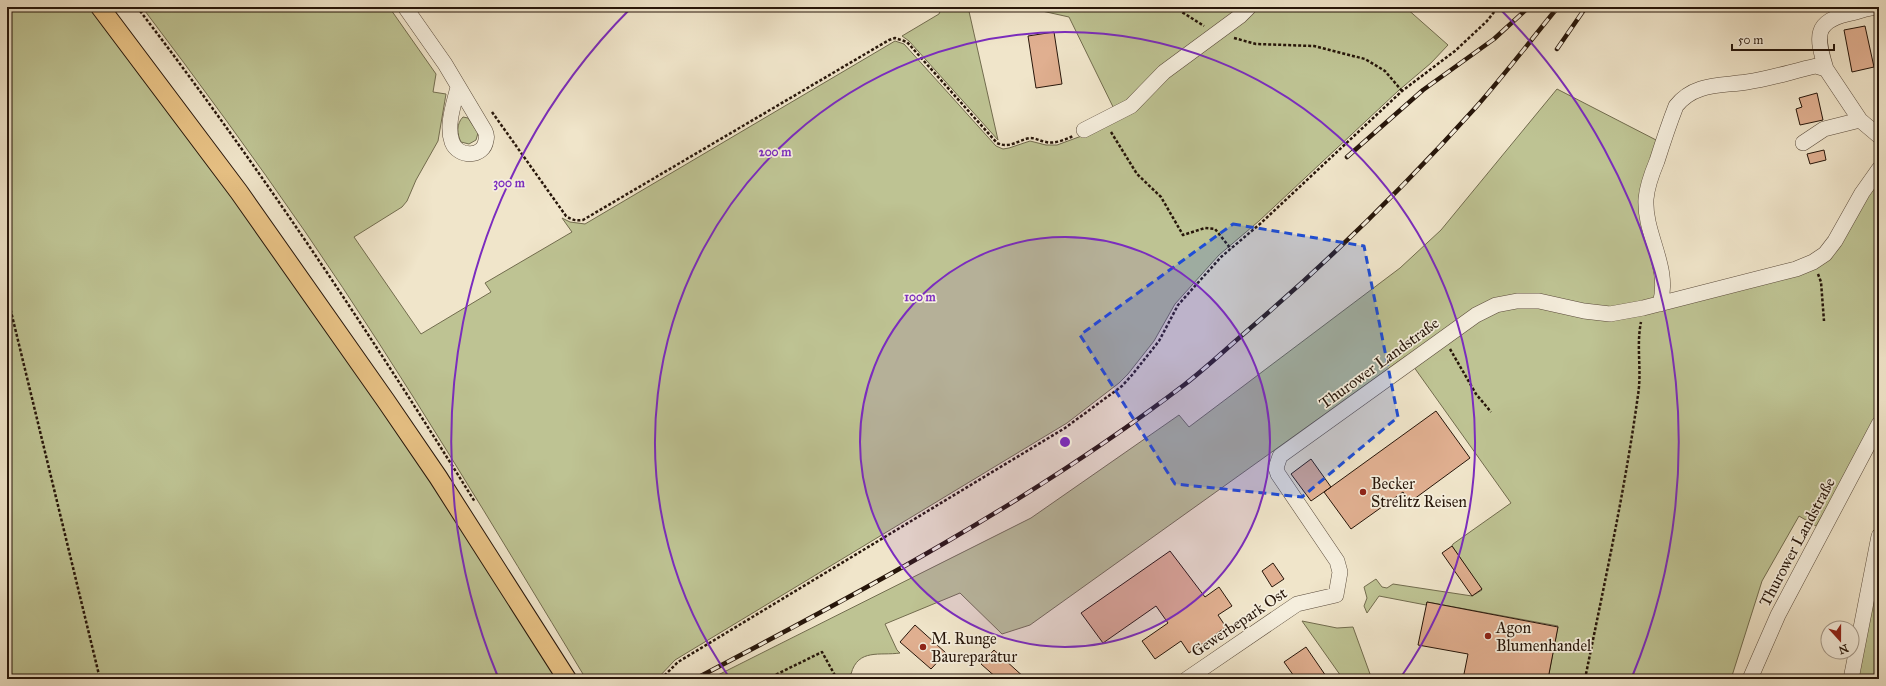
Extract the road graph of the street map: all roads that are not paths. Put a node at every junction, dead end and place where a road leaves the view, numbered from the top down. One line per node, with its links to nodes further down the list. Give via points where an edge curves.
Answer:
1 (100, 7): 16 (main road, via 240,192 386,401 438,477)
2 (405, 7): 6 (street, via 445,64)
3 (1249, 7): 8 (street, via 1164,72 1131,106)
4 (1879, 8): 5 (street, via 1838,16 1823,24 1819,35)
5 (1826, 69): 7 (street); 12 (street, via 1816,66 1747,82 1710,86 1693,91 1682,98 1676,106 1648,184 1646,199 1648,219 1661,268 1663,284)
6 (458, 88)
7 (1860, 120): 9 (street); 10 (street, via 1824,129)
8 (1084, 130)
9 (1879, 136)
10 (1803, 143)
11 (1879, 169): 12 (street, Thurower Landstraße, via 1835,241 1825,254 1813,262 1796,269)
12 (1660, 304): 15 (street, Thurower Landstraße, via 1610,314 1539,301 1517,301 1496,305 1476,315 1280,456 1276,468 1278,474 1337,561 1340,572)
13 (1879, 424): 18 (street, Thurower Landstraße, via 1778,615)
14 (1879, 536): 19 (street)
15 (1336, 596): 17 (street, Gewerbepark Ost, via 1297,604)
16 (567, 679)
17 (1187, 679)
18 (1750, 679)
19 (1851, 679)

